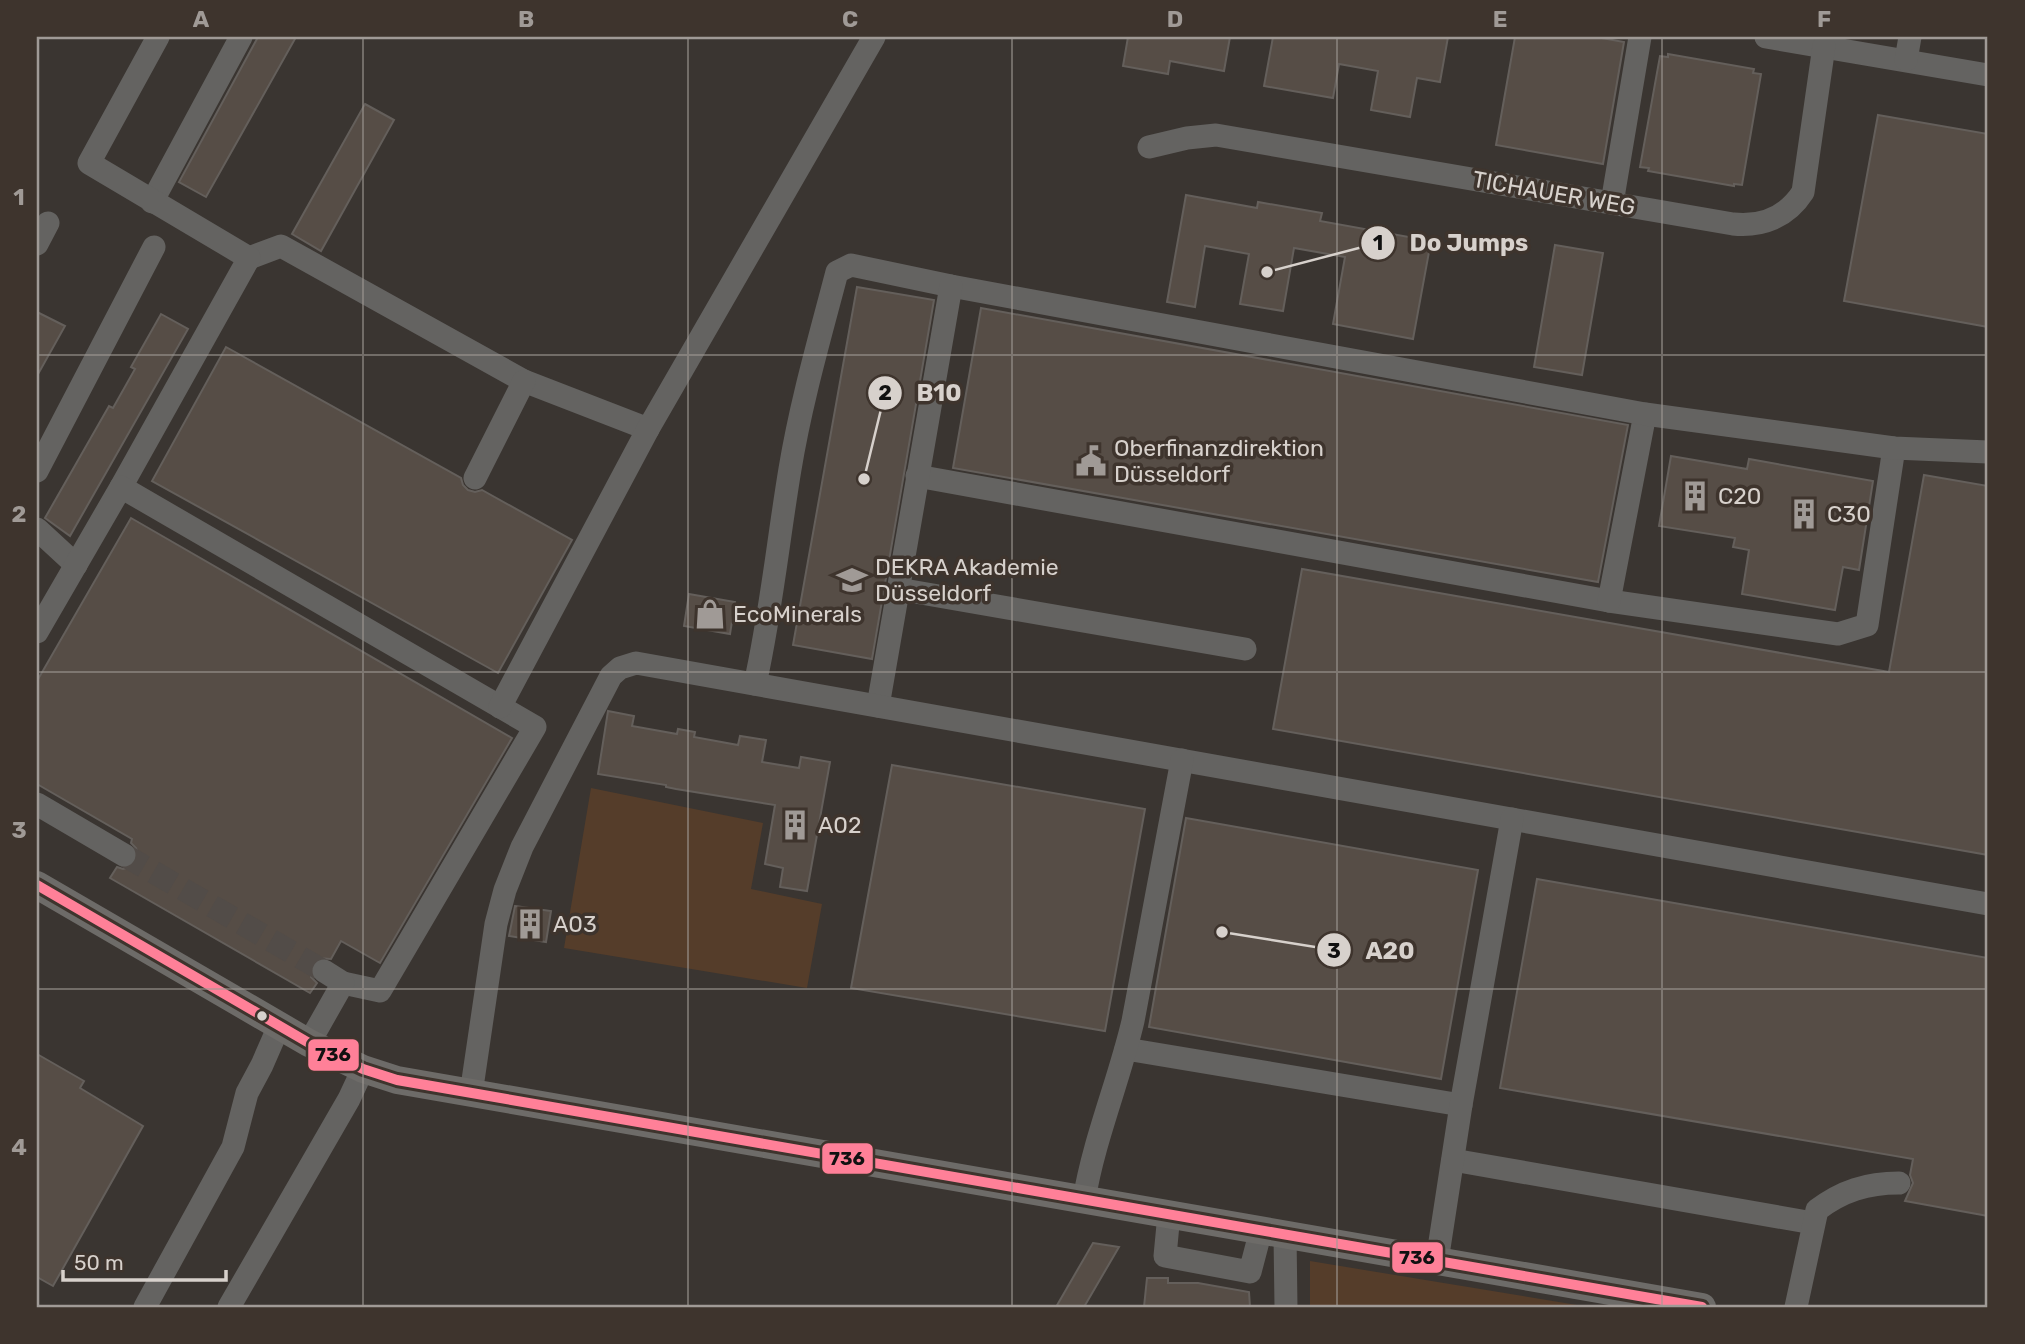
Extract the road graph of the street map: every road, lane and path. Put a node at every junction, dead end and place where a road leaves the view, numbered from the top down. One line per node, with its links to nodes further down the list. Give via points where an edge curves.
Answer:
1 (158, 37): 11 (street, via 89,163)
2 (241, 37): 11 (street)
3 (874, 37): 20 (street)
4 (1640, 37): 12 (street)
5 (1766, 37): 7 (street)
6 (1910, 37): 8 (street)
7 (1824, 46): 8 (street); 12 (street, TICHAUER WEG, via 1803,192 1794,205 1764,224 1746,225)
8 (1906, 60): 9 (street)
9 (1988, 75)
10 (1149, 147): 12 (street, TICHAUER WEG, via 1216,135)
11 (152, 202): 16 (street)
12 (1612, 203)
13 (48, 223): 14 (street)
14 (37, 244)
15 (154, 247): 23 (street)
16 (249, 258): 18 (street, via 281,246); 26 (street)
17 (951, 286): 19 (street); 24 (street); 33 (street, via 851,265 837,272 794,444)
18 (524, 381): 20 (street); 25 (street)
19 (1645, 414): 21 (street); 30 (street)
20 (648, 429): 35 (street)
21 (1894, 448): 22 (street); 30 (street, via 1867,625 1838,635)
22 (1988, 452)
23 (37, 471)
24 (917, 476): 29 (street); 30 (street)
25 (475, 478)
26 (121, 487): 28 (street); 35 (street)
27 (37, 528): 28 (street)
28 (76, 565): 31 (street)
29 (898, 589): 32 (street); 34 (street)
30 (1609, 601)
31 (37, 632)
32 (1245, 649)
33 (755, 684): 34 (street); 46 (street, via 636,663 611,676 522,847 505,890)
34 (878, 706): 36 (street)
35 (500, 707): 43 (street, via 535,727 380,990 333,977)
36 (1182, 760): 38 (street); 44 (street)
37 (37, 804): 39 (street)
38 (1512, 819): 41 (street); 47 (street)
39 (124, 855)
40 (37, 885): 42 (main road)
41 (1988, 904)
42 (279, 1026): 43 (main road); 55 (street, via 247,1093 233,1147)
43 (309, 1043): 45 (main road)
44 (1126, 1049): 47 (street); 50 (street)
45 (363, 1069): 46 (main road); 56 (street)
46 (471, 1094): 50 (main road)
47 (1461, 1105): 48 (street)
48 (1453, 1160): 52 (street); 54 (street)
49 (1899, 1183): 52 (street, via 1867,1185 1835,1197 1817,1210)
50 (1084, 1200): 51 (main road)
51 (1169, 1214): 53 (main road); 53 (street, via 1165,1256 1250,1272)
52 (1813, 1223): 59 (street)
53 (1273, 1232): 54 (main road); 57 (street)
54 (1437, 1261): 58 (main road)
55 (145, 1307)
56 (229, 1307)
57 (1286, 1307)
58 (1702, 1307)
59 (1796, 1307)

